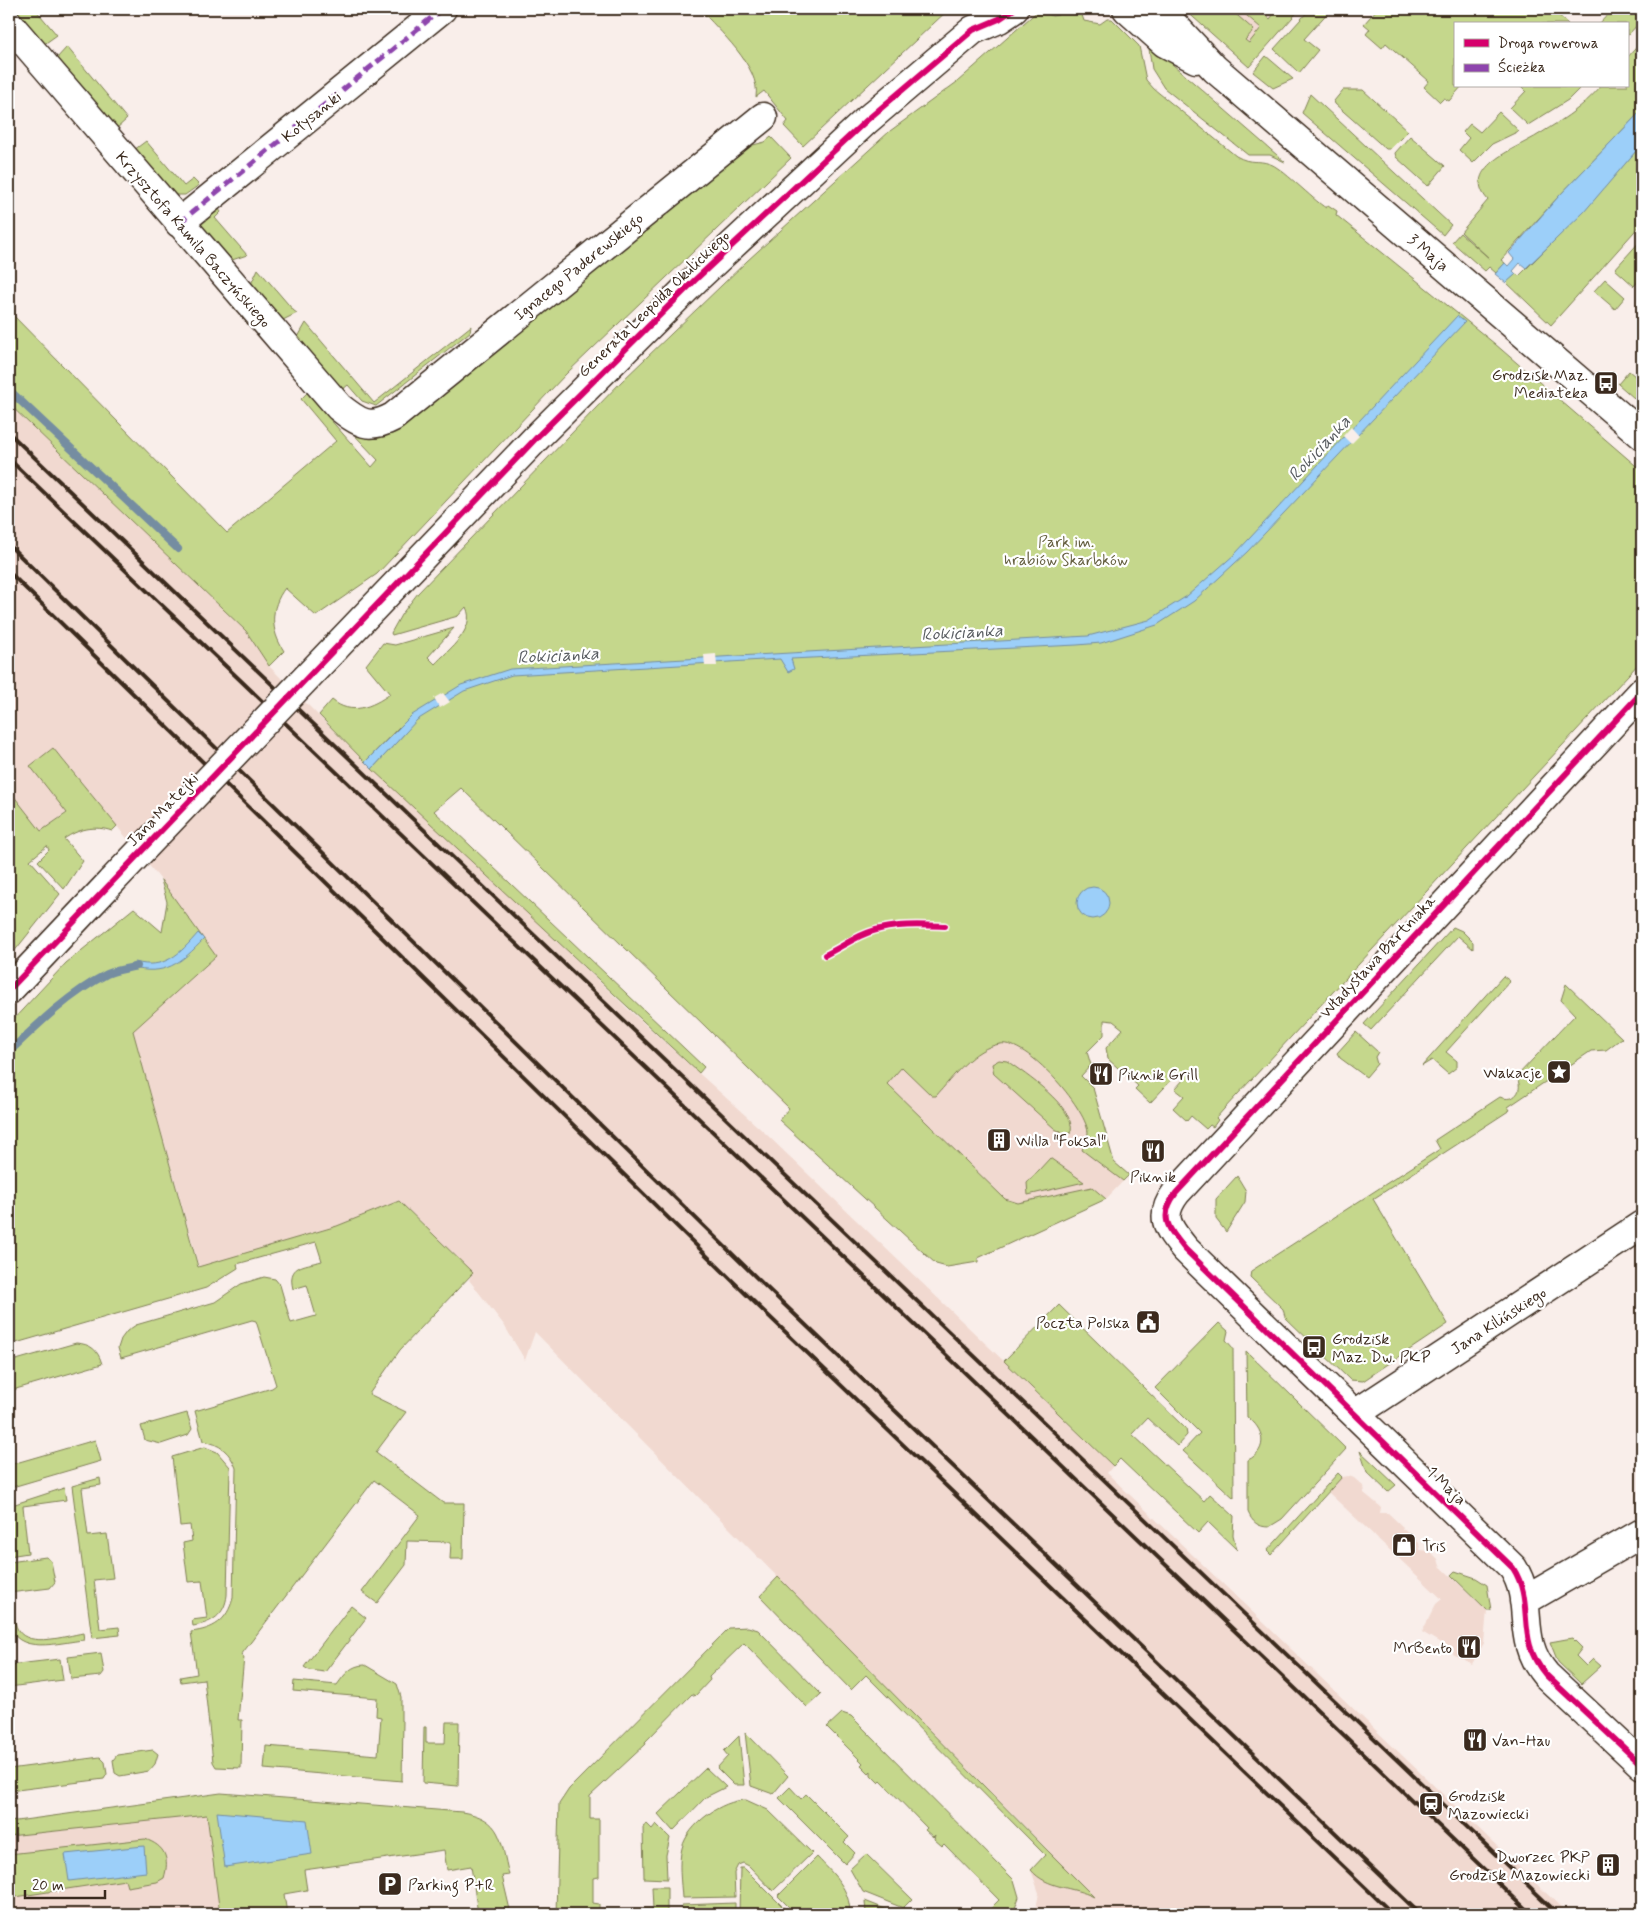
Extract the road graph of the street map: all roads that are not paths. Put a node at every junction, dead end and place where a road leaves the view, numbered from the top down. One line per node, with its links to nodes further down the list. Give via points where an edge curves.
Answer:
1 (442, 9): 9 (street, Kołysanki)
2 (1014, 9): 5 (street, Generała Leopolda Okulickiego, via 999,19)
3 (1127, 9): 7 (street, 3 Maja, via 1165,43)
4 (1159, 9): 7 (street, 3 Maja)
5 (978, 19): 12 (street, Generała Leopolda Okulickiego, via 694,280 540,434)
6 (9, 24): 9 (street, Krzysztofa Kamila Baczyńskiego)
7 (1215, 69): 11 (street, 3 Maja)
8 (763, 117): 10 (street, Ignacego Paderewskiego)
9 (179, 223): 10 (street, Krzysztofa Kamila Baczyńskiego, via 338,407 355,420 370,425)
10 (394, 417)
11 (1642, 435)
12 (336, 647): 14 (street, Jana Matejki, bridge)
13 (1642, 692): 16 (street, Władysława Bartniaka, via 1176,1193 1166,1218 1172,1233)
14 (9, 990)
15 (1642, 1226): 17 (street, Jana Kilińskiego)
16 (1185, 1249): 17 (street, 1 Maja)
17 (1355, 1414): 19 (street, 1 Maja, via 1513,1568 1522,1584)
18 (1642, 1533): 19 (street)
19 (1524, 1601): 20 (street, 1 Maja, via 1529,1646 1534,1660)
20 (1642, 1765)

